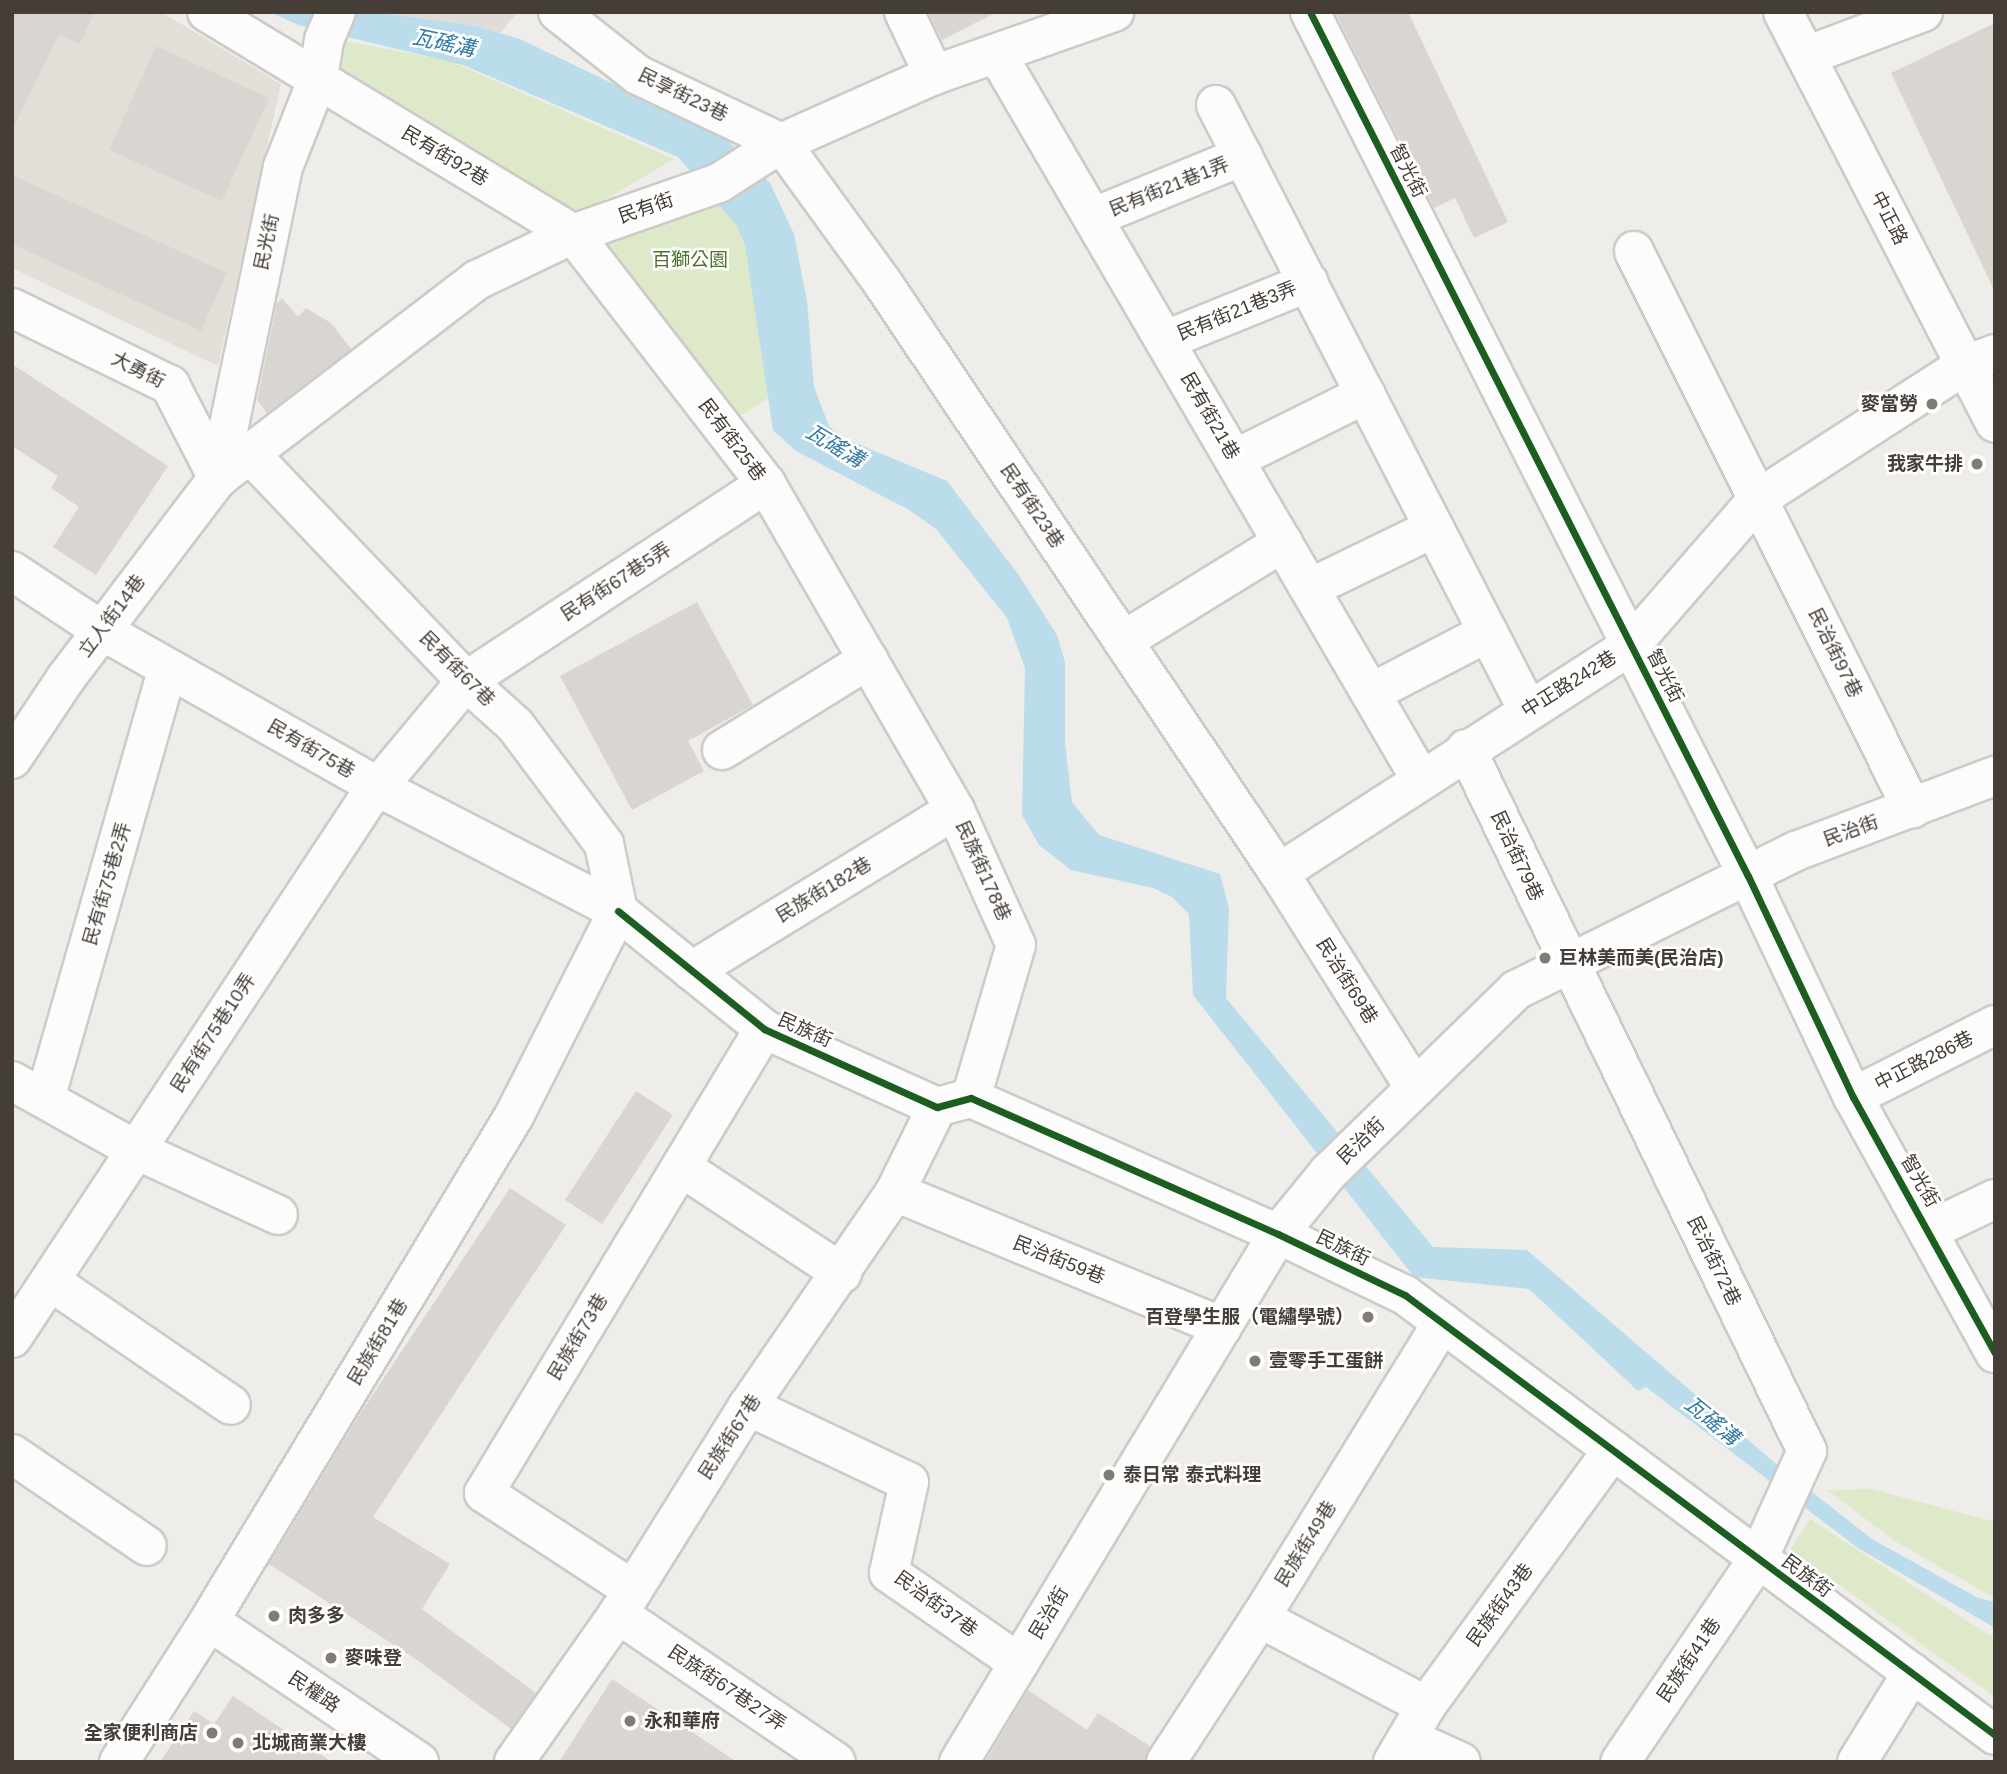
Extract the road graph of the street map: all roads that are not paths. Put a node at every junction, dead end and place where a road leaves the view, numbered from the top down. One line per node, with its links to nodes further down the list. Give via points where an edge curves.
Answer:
1 (208, 12): 12 (street, 民有街92巷)
2 (558, 12): 14 (street, 民享街23巷, via 638,75)
3 (904, 12): 11 (street)
4 (1114, 12): 10 (street, 民有街)
5 (1310, 12): 37 (street, 智光街)
6 (1783, 12): 9 (street, 中正路)
7 (1923, 12): 9 (street)
8 (330, 26): 12 (street, 民光街)
9 (1806, 55): 22 (street, 中正路)
10 (998, 56): 11 (street, 民有街); 16 (street, 民有街21巷)
11 (934, 75): 14 (street, 民有街)
12 (318, 78): 17 (street, 民有街92巷); 27 (street, 民光街, via 283,167)
13 (1216, 105): 15 (street)
14 (782, 143): 17 (street, 民有街, via 719,183); 36 (street, 民有街23巷, via 884,285)
15 (1243, 156): 16 (street, 民有街21巷1弄); 19 (street)
16 (1094, 217): 21 (street, 民有街21巷)
17 (573, 234): 25 (street, 民有街, via 477,280); 28 (street, 民有街25巷)
18 (1634, 251): 29 (street, 民治街97巷)
19 (1309, 282): 21 (street, 民有街21巷3弄); 23 (street)
20 (12, 308): 27 (street, 大勇街, via 170,385)
21 (1166, 340): 26 (street, 民有街21巷)
22 (1980, 360): 24 (street, 中正路); 29 (street, 中正路242巷)
23 (1366, 394): 26 (street); 30 (street)
24 (1995, 423)
25 (250, 454): 27 (street, 民有街); 40 (street, 民有街67巷)
26 (1235, 459): 31 (street, 民有街21巷)
27 (218, 478): 34 (street, 立人街14巷)
28 (766, 484): 38 (street, 民有街25巷); 40 (street, 民有街67巷5弄)
29 (1758, 499): 37 (street, 中正路242巷); 49 (street, 民治街97巷)
30 (1434, 528): 33 (street); 35 (street)
31 (1283, 542): 33 (street, 民有街21巷); 36 (street)
32 (12, 571): 34 (street, 民有街75巷)
33 (1310, 589): 41 (street, 民有街21巷)
34 (101, 630): 39 (street, 民有街75巷); 45 (street, 立人街14巷)
35 (1488, 632): 41 (street); 42 (street)
36 (1123, 641): 51 (street, 民有街23巷)
37 (1631, 645): 42 (street, 中正路242巷); 52 (street, 智光街)
38 (868, 660): 44 (street); 50 (street, 民族街178巷)
39 (168, 668): 48 (street, 民有街75巷); 59 (street, 民有街75巷2弄)
40 (466, 681): 48 (street, 民有街67巷5弄); 53 (street, 民有街67巷, via 515,725 604,844)
41 (1371, 693): 47 (street, 民有街21巷)
42 (1528, 710): 43 (street, 中正路242巷)
43 (1466, 749): 47 (street, 中正路242巷); 54 (street, 民治街79巷)
44 (722, 750)
45 (12, 759)
46 (1995, 776): 49 (street, 民治街)
47 (1420, 778): 51 (street, 中正路242巷)
48 (378, 787): 53 (street, 民有街75巷); 62 (street, 民有街75巷10弄)
49 (1912, 808): 52 (street, 民治街, via 1796,852)
50 (955, 810): 55 (street, 民族街182巷); 61 (street, 民族街178巷, via 1016,945)
51 (1279, 873): 58 (street, 民治街69巷)
52 (1748, 876): 54 (street, 民治街); 60 (street, 智光街)
53 (618, 911): 55 (street, 民族街); 83 (street, 民族街81巷, via 514,1116)
54 (1568, 964): 58 (street, 民治街, via 1516,990); 80 (street, 民治街72巷, via 1807,1451)
55 (692, 971): 57 (street, 民族街)
56 (1995, 1025): 60 (street, 中正路286巷)
57 (764, 1029): 61 (street, 民族街); 63 (street, 民族街73巷)
58 (1415, 1088): 68 (street, 民治街, via 1328,1173)
59 (22, 1090): 62 (street)
60 (1853, 1097): 67 (street, 智光街)
61 (954, 1102): 64 (street, 民族街67巷); 68 (street, 民族街)
62 (136, 1150): 66 (street); 70 (street, 民有街75巷10弄)
63 (681, 1167): 69 (street); 81 (street, 民族街73巷, via 484,1493)
64 (895, 1192): 69 (street, 民族街67巷); 72 (street, 民治街59巷)
65 (1995, 1199): 67 (street)
66 (278, 1215)
67 (1930, 1230): 74 (street, 智光街)
68 (1278, 1234): 71 (street, 民族街, via 1405,1296); 72 (street, 民治街)
69 (842, 1273): 76 (street, 民族街67巷)
70 (50, 1281): 73 (street, 民有街75巷10弄); 75 (street)
71 (1442, 1323): 77 (street, 民族街); 82 (street, 民族街49巷)
72 (1222, 1327): 84 (street, 民治街)
73 (12, 1338)
74 (1995, 1353)
75 (231, 1405)
76 (748, 1406): 81 (street, 民族街67巷); 84 (street, 民治街37巷, via 909,1482 889,1573)
77 (1613, 1450): 80 (street, 民族街); 86 (street, 民族街43巷)
78 (12, 1454): 79 (street)
79 (147, 1546)
80 (1758, 1559): 85 (street, 民族街); 95 (street, 民族街41巷)
81 (626, 1602): 90 (street, 民族街67巷); 91 (street, 民族街67巷27弄)
82 (1260, 1618): 86 (street); 93 (street, 民族街49巷)
83 (209, 1621): 88 (street, 民族街81巷); 89 (street, 民權路)
84 (1019, 1663): 92 (street, 民治街)
85 (1912, 1673): 87 (street, 民族街); 96 (street)
86 (1409, 1735): 94 (street)
87 (1995, 1735)
88 (119, 1762)
89 (419, 1762)
90 (514, 1762)
91 (836, 1762)
92 (959, 1762)
93 (1166, 1762)
94 (1461, 1762)
95 (1620, 1762)
96 (1857, 1762)

